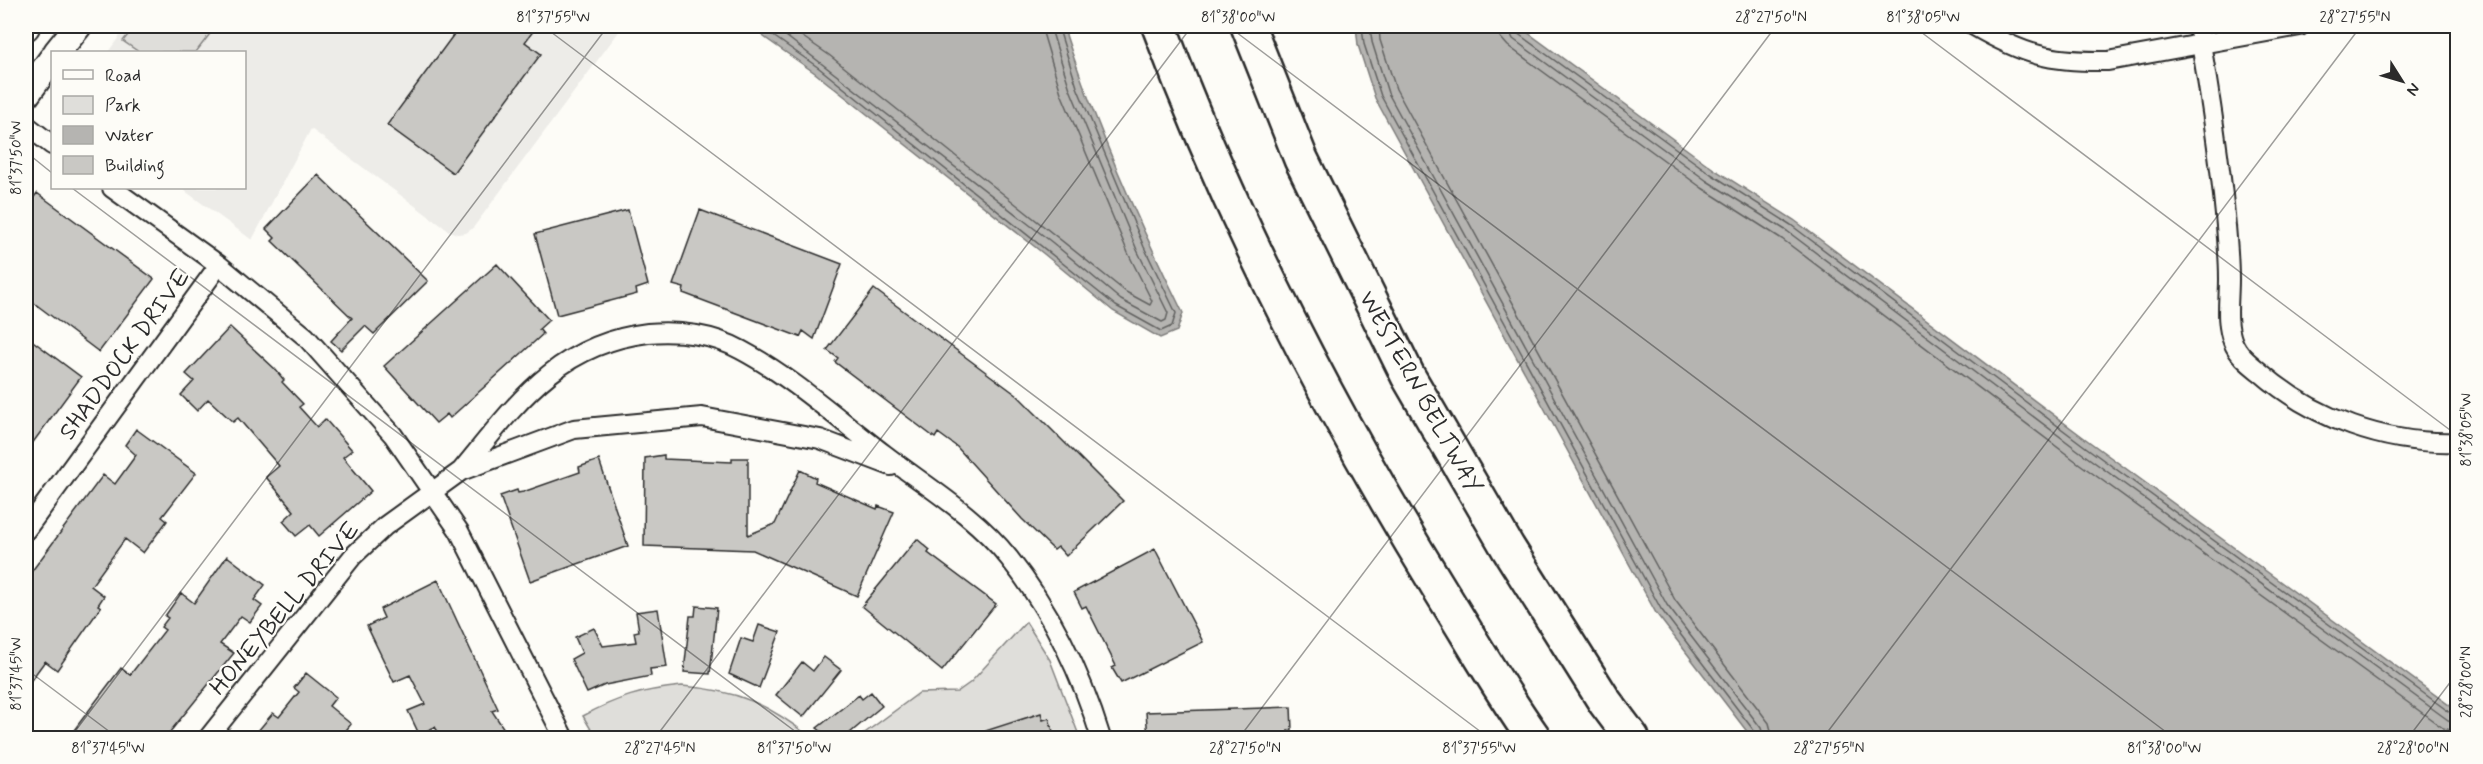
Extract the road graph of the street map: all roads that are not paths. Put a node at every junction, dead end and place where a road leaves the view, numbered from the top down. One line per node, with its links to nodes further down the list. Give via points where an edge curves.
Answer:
1 (78, 26): 8 (street)
2 (1160, 26): 23 (highway, via 1282,310 1383,498)
3 (1248, 26): 24 (highway, WESTERN BELTWAY, via 1301,159 1408,376 1508,548)
4 (1974, 26): 7 (street, via 2010,47 2075,62 2108,61)
5 (2198, 26): 7 (street)
6 (2300, 26): 7 (street)
7 (2201, 44): 15 (street, via 2215,123 2226,236 2228,325 2234,344 2277,388 2324,415 2381,435 2428,443)
8 (58, 51)
9 (51, 60): 10 (street)
10 (26, 95)
11 (26, 125): 12 (street)
12 (51, 144)
13 (113, 189): 14 (street)
14 (219, 265): 18 (street, via 306,337 393,435); 19 (street, SHADDOCK DRIVE)
15 (2457, 442)
16 (461, 471): 17 (street, HONEYBELL DRIVE, via 574,429 702,417 820,439); 17 (street, HONEYBELL DRIVE, via 529,389 567,360 602,345 648,333 694,333 739,348 774,370); 18 (street, HONEYBELL DRIVE)
17 (909, 473): 22 (street, HONEYBELL DRIVE, via 966,514 1008,556 1068,648)
18 (432, 490): 20 (street, HONEYBELL DRIVE, via 353,556); 21 (street, via 459,531)
19 (26, 530)
20 (208, 738)
21 (564, 738)
22 (1101, 738)
23 (1534, 738)
24 (1632, 738)

